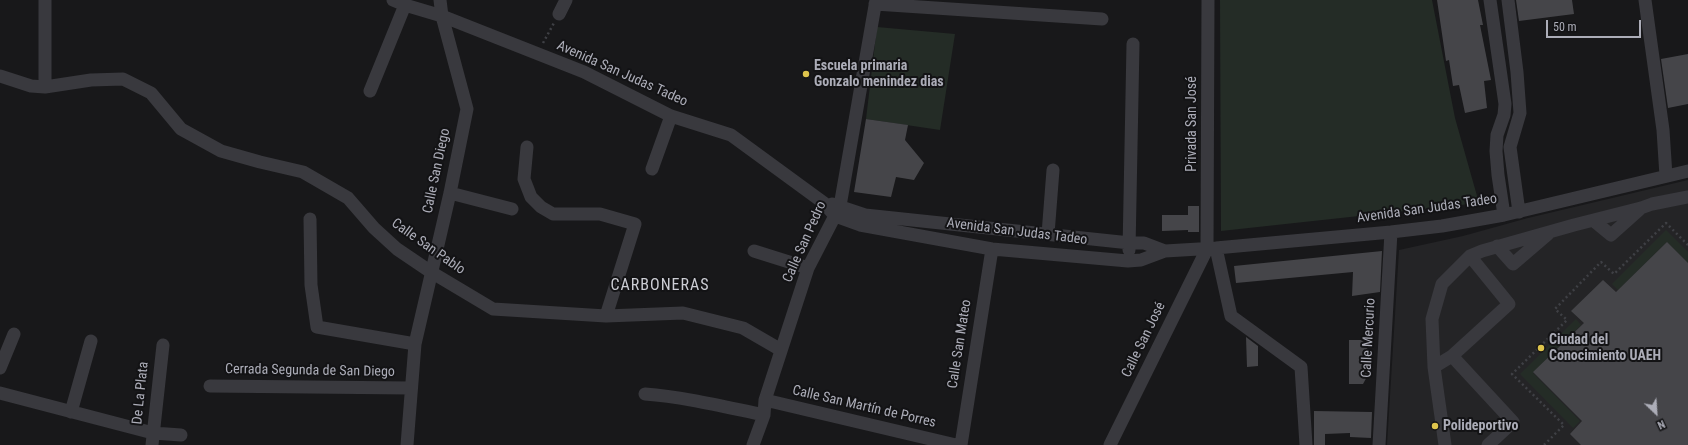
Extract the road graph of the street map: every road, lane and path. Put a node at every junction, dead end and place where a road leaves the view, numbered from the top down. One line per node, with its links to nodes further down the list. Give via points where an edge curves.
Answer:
1 (45, 0): 16 (street)
2 (440, 0): 11 (street, Calle San Diego)
3 (566, 0): 10 (street)
4 (1208, 0): 39 (street, Privada San José)
5 (1490, 0): 30 (street, via 1505,104 1497,135 1496,151)
6 (1508, 0): 29 (street, via 1520,113 1510,148)
7 (1645, 0): 23 (street, via 1663,130)
8 (876, 2): 12 (street); 28 (street, Calle San Pedro)
9 (399, 3): 11 (street, Avenida San Judas Tadeo); 17 (street)
10 (559, 14): 14 (path)
11 (442, 16): 14 (street, Avenida San Judas Tadeo); 24 (street, Calle San Diego, via 467,109)
12 (1102, 19)
13 (1133, 44): 36 (street)
14 (537, 54): 18 (street, Avenida San Judas Tadeo, via 584,72)
15 (1, 80): 16 (street, Calle San Pablo)
16 (45, 87): 46 (street, Calle San Pablo, via 91,80 123,79 151,93 181,129 221,151 304,172 348,198 374,228 397,249)
17 (370, 91)
18 (671, 116): 20 (street); 28 (street, Avenida San Judas Tadeo, via 731,135)
19 (527, 147): 47 (street, via 524,179 531,197 541,207 553,214 600,214 635,224)
20 (652, 170)
21 (1053, 170): 35 (street)
22 (1688, 172): 23 (street, Avenida San Judas Tadeo)
23 (1666, 176): 29 (street, Avenida San Judas Tadeo)
24 (450, 193): 27 (street); 46 (street, Calle San Diego)
25 (1688, 198): 26 (street)
26 (1641, 208): 32 (street); 32 (street, via 1611,235)
27 (512, 209)
28 (837, 211): 35 (street, Avenida San Judas Tadeo); 40 (street, Avenida San Judas Tadeo, via 860,226); 45 (street, Calle San Pedro)
29 (1519, 212): 30 (street, Avenida San Judas Tadeo)
30 (1504, 215): 34 (street, Avenida San Judas Tadeo)
31 (310, 219): 50 (street, via 311,286 317,327)
32 (1594, 221): 33 (street)
33 (1552, 231): 38 (street); 38 (street, via 1514,264)
34 (1391, 232): 39 (street, Avenida San Judas Tadeo); 72 (street, Calle Mercurio)
35 (1048, 234): 36 (street, Avenida San Judas Tadeo)
36 (1130, 243): 42 (street, Avenida San Judas Tadeo, via 1144,243); 44 (street)
37 (1688, 244): 74 (path, via 1666,223 1614,274 1601,262 1555,308 1567,320 1512,374 1564,425)
38 (1497, 246): 43 (street)
39 (1211, 248): 42 (street, Avenida San Judas Tadeo); 70 (street, Calle San José); 71 (street, via 1231,316 1301,367)
40 (992, 249): 44 (street, Avenida San Judas Tadeo); 69 (street, Calle San Mateo)
41 (754, 251): 45 (street)
42 (1165, 251): 44 (street, Avenida San Judas Tadeo, via 1141,260)
43 (1470, 256): 53 (street, via 1508,304); 54 (street, via 1442,284 1432,319)
44 (1128, 261)
45 (808, 268): 52 (street, Calle San Pedro)
46 (430, 272): 47 (street, Calle San Pablo, via 493,309); 50 (street, Calle San Diego)
47 (606, 316): 52 (street, Calle San Pablo, via 683,313 743,328)
48 (14, 334): 55 (street)
49 (91, 341): 61 (street)
50 (415, 344): 57 (street, Calle San Diego)
51 (163, 345): 64 (street, De La Plata)
52 (781, 350): 60 (street, Calle San Pedro)
53 (1452, 356): 54 (street); 73 (street, via 1513,422)
54 (1434, 367): 65 (street)
55 (0, 368)
56 (210, 386): 57 (street, Cerrada Segunda de San Diego)
57 (410, 388): 66 (street, Calle San Diego)
58 (0, 393): 61 (street)
59 (646, 394): 62 (street)
60 (766, 400): 62 (street, Calle San Pedro); 68 (street, Calle San Martín de Porres)
61 (71, 412): 64 (street)
62 (764, 415): 67 (street, Calle San Pedro)
63 (181, 435): 64 (street)
64 (153, 439)
65 (1446, 444)
66 (407, 445)
67 (753, 445)
68 (956, 445)
69 (961, 445)
70 (1110, 445)
71 (1306, 445)
72 (1379, 445)
73 (1488, 445)
74 (1544, 445)

